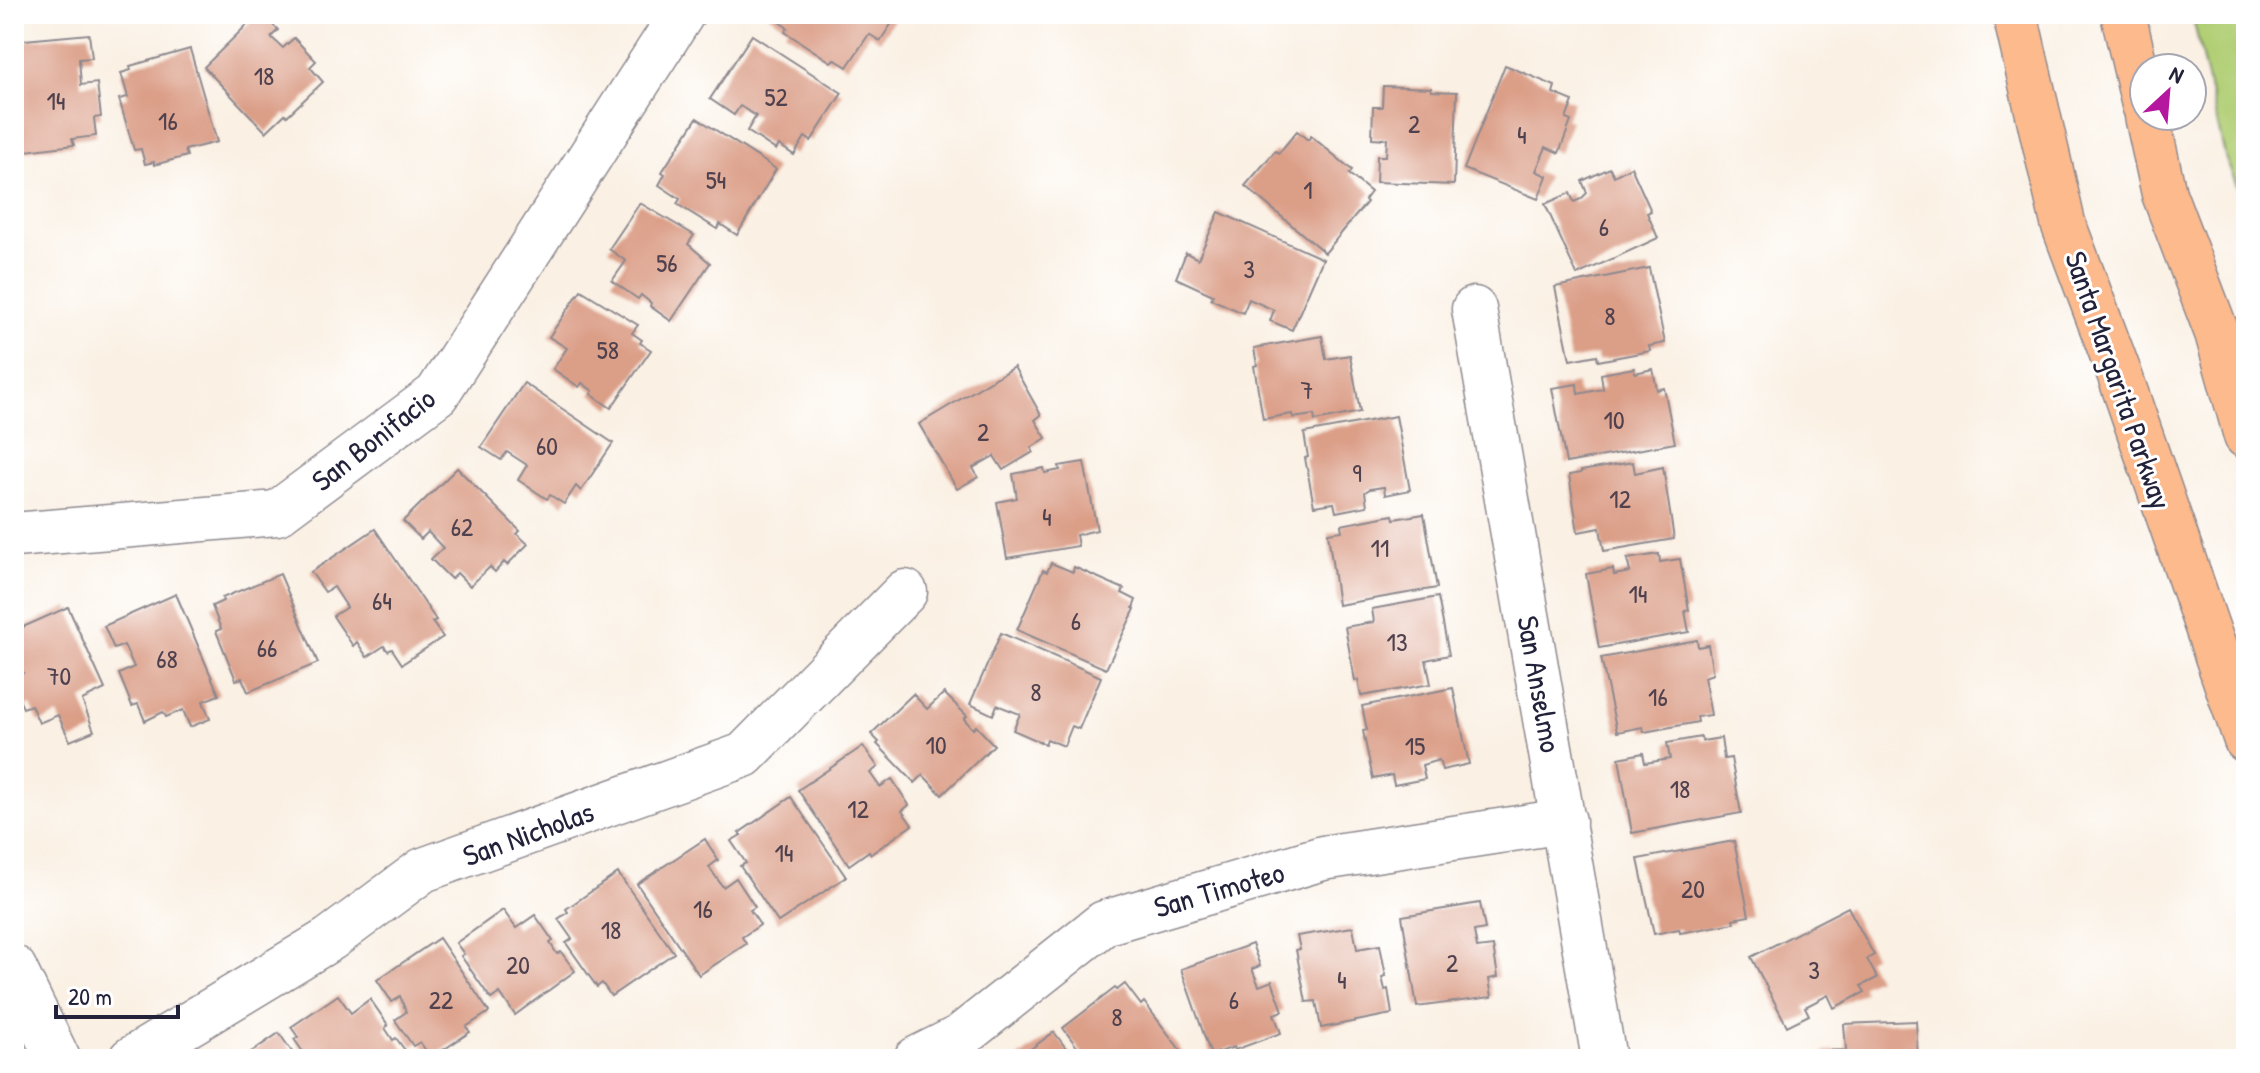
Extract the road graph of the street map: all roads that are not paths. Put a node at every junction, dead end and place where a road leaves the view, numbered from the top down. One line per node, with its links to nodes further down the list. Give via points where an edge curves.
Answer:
1 (682, 14): 8 (street, San Bonifacio, via 437,394 277,513)
2 (2015, 14): 10 (main road, Santa Margarita Parkway, via 2063,223)
3 (2123, 14): 4 (main road)
4 (2132, 52)
5 (2150, 132): 7 (main road, via 2164,194 2217,333)
6 (1474, 309): 11 (street, San Anselmo)
7 (2246, 436)
8 (14, 535)
9 (905, 592): 14 (street, San Nicholas, via 744,755 423,870 330,939)
10 (2246, 740)
11 (1564, 821): 15 (street, San Timoteo, via 1323,858 1104,923 960,1037); 16 (street, San Anselmo)
12 (14, 968): 13 (street)
13 (58, 1059)
14 (131, 1059)
15 (916, 1059)
16 (1604, 1059)

